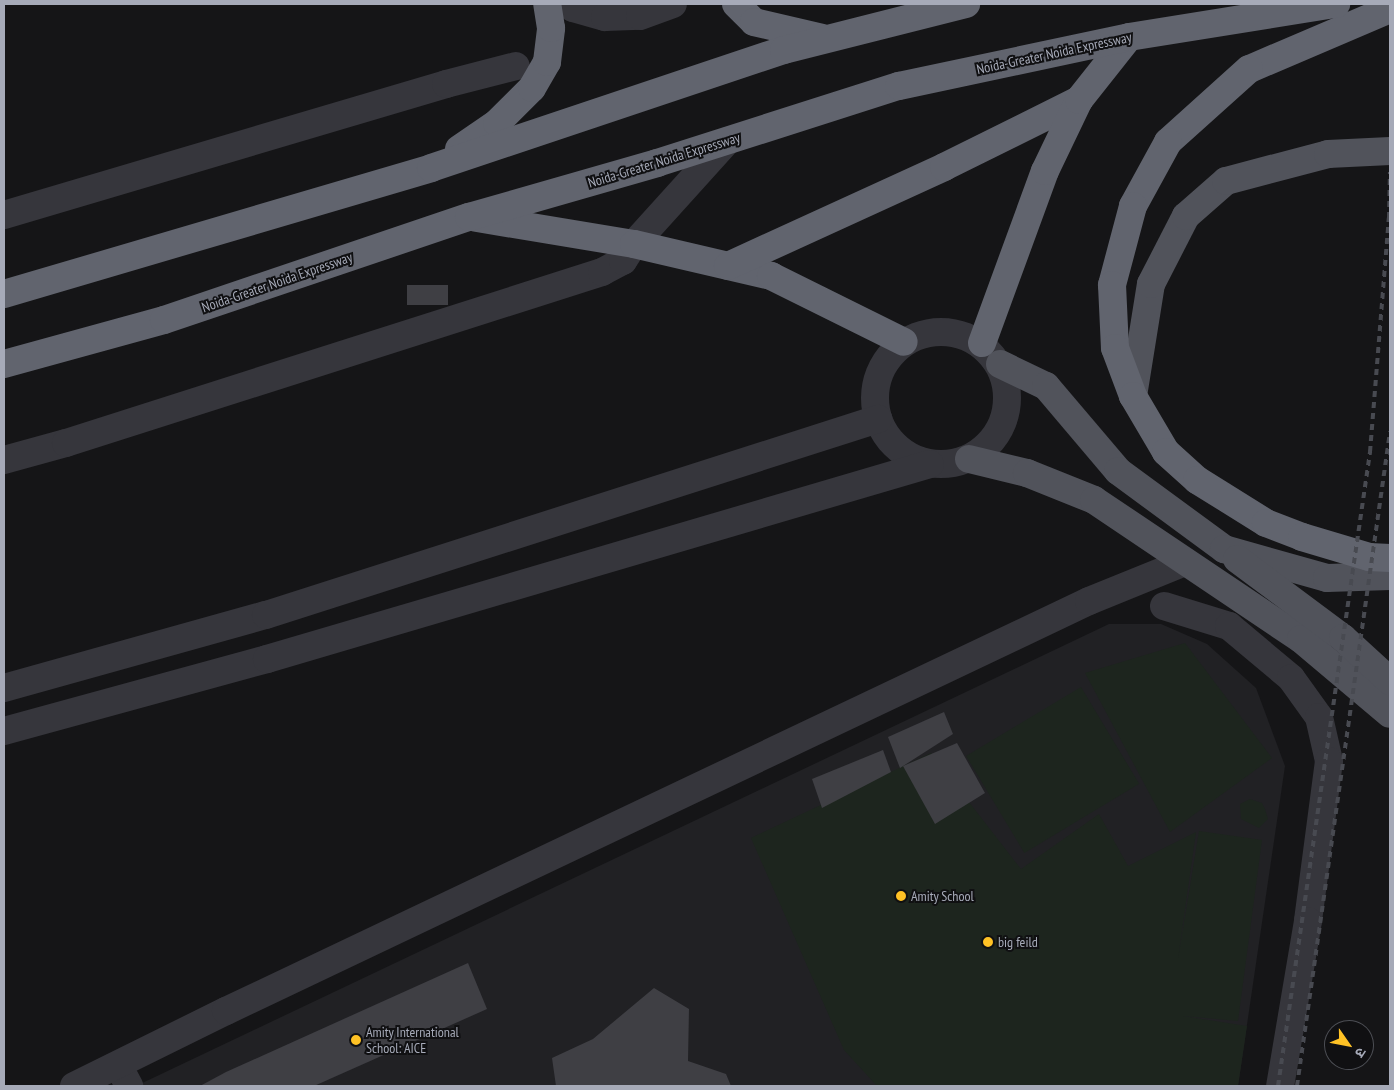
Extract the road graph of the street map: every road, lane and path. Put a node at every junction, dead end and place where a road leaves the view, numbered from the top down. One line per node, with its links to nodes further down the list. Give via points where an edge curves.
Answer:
1 (547, 4): 14 (highway, via 551,28 547,62 532,88 497,123)
2 (566, 4): 3 (street, via 606,17 640,16)
3 (673, 4)
4 (736, 4): 9 (highway, via 754,22)
5 (966, 4): 9 (highway)
6 (1336, 4): 8 (highway, Noida-Greater Noida Expressway)
7 (1390, 9): 24 (highway, via 1249,69 1168,142 1133,206 1112,285 1115,348)
8 (1129, 37): 11 (highway); 12 (highway, Noida-Greater Noida Expressway, via 899,86)
9 (826, 39): 14 (highway, via 784,50)
10 (516, 66): 15 (street)
11 (1079, 100): 18 (highway, via 944,167); 21 (highway, via 1045,171)
12 (727, 140): 16 (highway, Noida-Greater Noida Expressway); 17 (street)
13 (1390, 151): 24 (main road, via 1328,154 1226,181 1186,216 1151,284)
14 (431, 168): 19 (highway)
15 (4, 215)
16 (469, 217): 17 (highway); 22 (highway, Noida-Greater Noida Expressway, via 164,320)
17 (634, 244): 18 (highway); 27 (street, via 623,261 602,272 76,440)
18 (728, 266): 20 (highway, via 771,276)
19 (4, 294)
20 (904, 342): 21 (street, via 940,331 956,332); 25 (street, via 888,358 875,386)
21 (982, 343): 23 (street)
22 (4, 364)
23 (1000, 364): 26 (street, via 1008,388 1004,421 995,438); 29 (main road, via 1046,386 1118,471)
24 (1133, 396): 30 (highway, via 1166,452 1197,480 1266,523 1369,557)
25 (878, 419): 28 (street, via 887,438 901,452); 35 (street, via 266,616)
26 (969, 459): 28 (street, via 951,464); 31 (main road, via 1027,473 1094,500)
27 (4, 460)
28 (930, 464): 37 (street, via 267,659)
29 (1224, 549): 32 (main road, via 1327,578); 34 (main road, via 1343,638)
30 (1390, 558)
31 (1185, 562): 36 (main road, via 1301,638); 38 (street, via 1089,601 226,1011)
32 (1390, 576)
33 (1164, 606): 40 (street, via 1229,626 1291,678 1319,717 1329,761 1308,921)
34 (1390, 681)
35 (4, 688)
36 (1390, 714)
37 (4, 731)
38 (124, 1076): 39 (street)
39 (74, 1086)
40 (1280, 1086)

